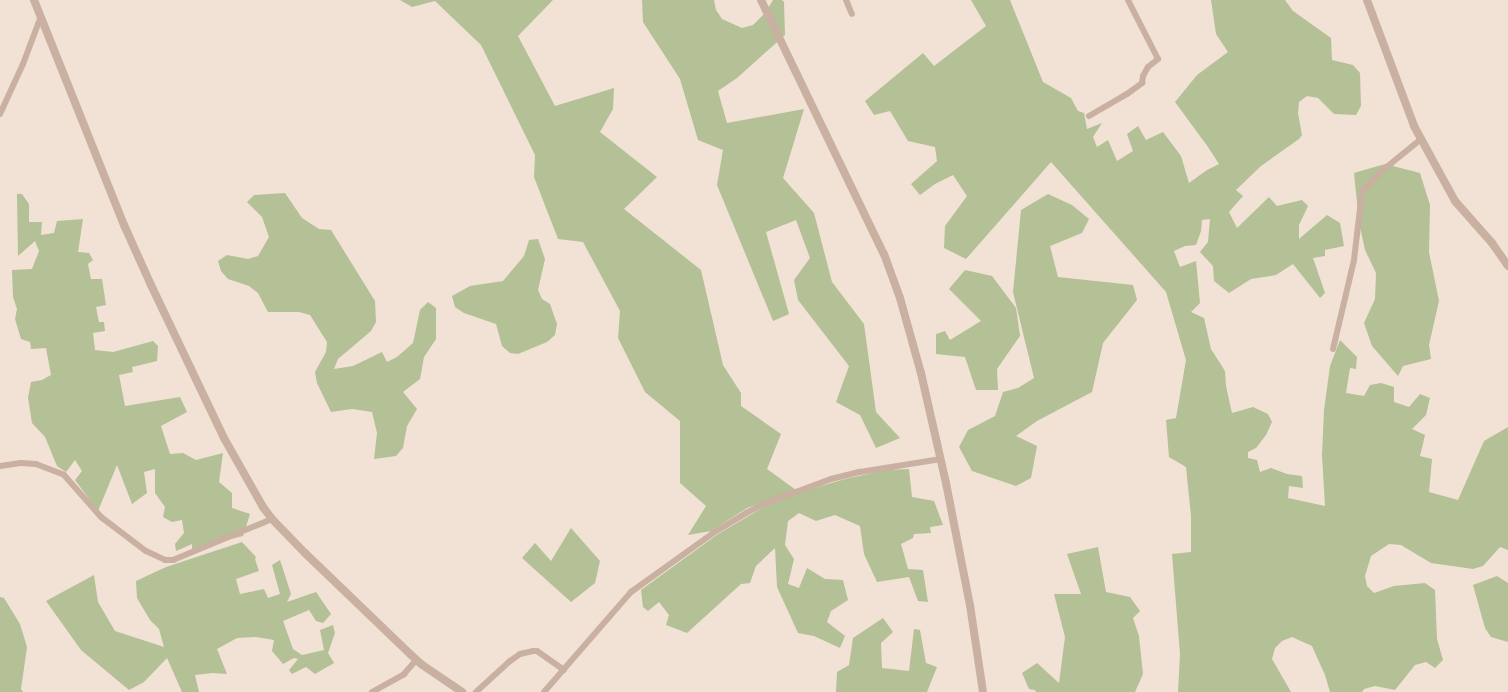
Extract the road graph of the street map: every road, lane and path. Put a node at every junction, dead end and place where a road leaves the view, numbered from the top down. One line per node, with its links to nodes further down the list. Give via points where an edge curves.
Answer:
1 (34, 0): 7 (street)
2 (761, 0): 13 (street, via 889,266 914,344)
3 (846, 0): 6 (street)
4 (1128, 0): 9 (street, via 1158,59 1148,67 1142,83)
5 (1367, 0): 10 (street, via 1406,106)
6 (852, 14)
7 (41, 16): 8 (street); 15 (street, via 124,225 151,285 224,438)
8 (0, 114)
9 (1089, 116)
10 (1421, 139): 11 (street, via 1455,201 1492,243); 12 (street, via 1378,174 1362,192 1354,260)
11 (1508, 266)
12 (1333, 349)
13 (941, 459): 17 (street, via 831,479 785,495 746,513 636,587); 22 (street, via 970,606)
14 (0, 466): 15 (street, via 36,464 64,475 101,517 146,551 165,560 173,560)
15 (272, 519): 16 (street)
16 (416, 660): 18 (street, via 404,674); 19 (street)
17 (564, 670): 20 (street, via 537,651 520,654); 21 (street)
18 (372, 692)
19 (462, 692)
20 (476, 692)
21 (544, 692)
22 (983, 692)

